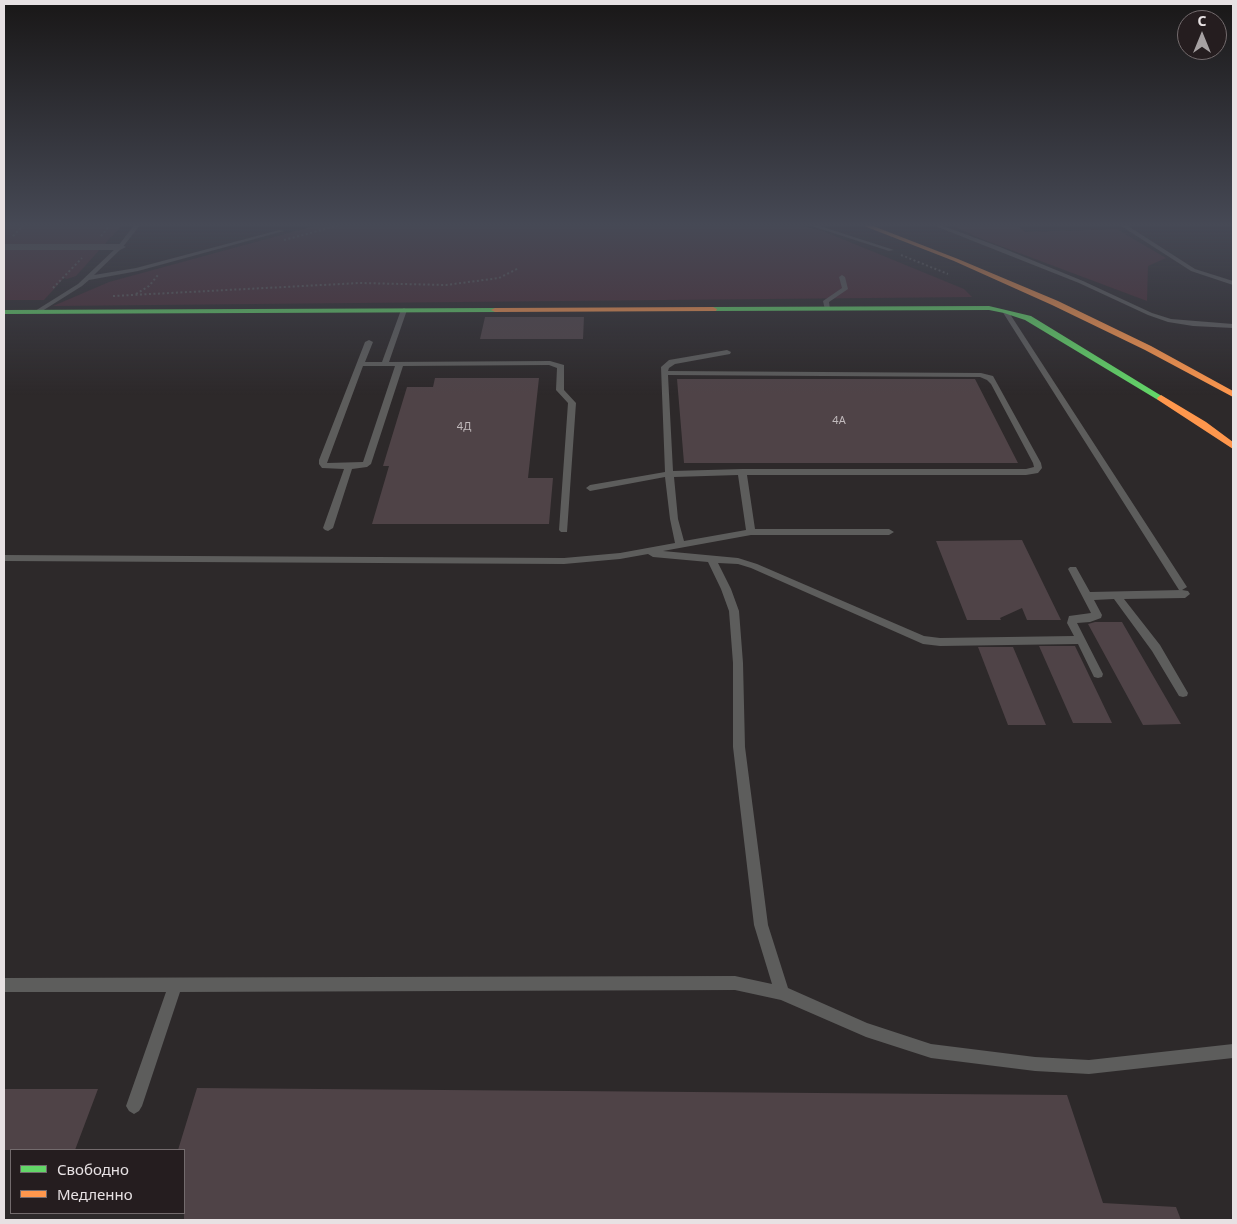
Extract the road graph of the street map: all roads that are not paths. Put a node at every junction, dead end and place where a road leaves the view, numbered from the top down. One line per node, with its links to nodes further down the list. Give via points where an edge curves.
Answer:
1 (83, 281): 9 (lane)
2 (843, 281): 5 (lane, via 845,289 826,301)
3 (1005, 281): 17 (main road, via 1140,344)
4 (1079, 281): 10 (lane, via 1170,321)
5 (827, 309): 6 (main road); 7 (main road, via 989,308)
6 (404, 310): 9 (main road); 15 (lane)
7 (1005, 311): 18 (main road, via 1028,318 1049,330 1203,424); 32 (lane, via 1184,591)
8 (4, 312): 9 (main road)
9 (37, 312)
10 (1233, 326)
11 (369, 342): 14 (lane)
12 (727, 352): 16 (lane, via 672,362 665,367)
13 (400, 363): 15 (lane); 19 (lane, via 368,460 363,466); 24 (lane, via 550,363 561,367 560,390 572,403)
14 (360, 364): 15 (lane); 19 (lane, via 323,464)
15 (385, 364)
16 (664, 373): 20 (lane, via 981,374 994,383 1038,468 1026,472); 21 (lane)
17 (1233, 394)
18 (1233, 446)
19 (349, 466): 23 (lane)
20 (742, 472): 21 (lane); 25 (lane)
21 (669, 474): 22 (lane); 27 (lane)
22 (590, 488)
23 (328, 528)
24 (564, 530)
25 (751, 532): 26 (lane); 27 (lane)
26 (890, 532)
27 (680, 545): 28 (lane)
28 (640, 553): 29 (lane, via 564,561); 30 (lane)
29 (4, 558)
30 (710, 559): 34 (lane, via 754,566 923,640); 39 (lane, via 734,611 739,747 761,925)
31 (1073, 569): 33 (lane)
32 (1116, 595): 33 (lane); 36 (lane, via 1156,648)
33 (1087, 596): 34 (lane, via 1097,615 1073,619)
34 (1081, 640): 35 (lane)
35 (1098, 674)
36 (1183, 693)
37 (4, 984): 38 (lane)
38 (176, 984): 39 (lane, via 735,983); 41 (lane)
39 (782, 993): 40 (lane, via 866,1030 940,1053 1090,1067)
40 (1233, 1052)
41 (134, 1106)

